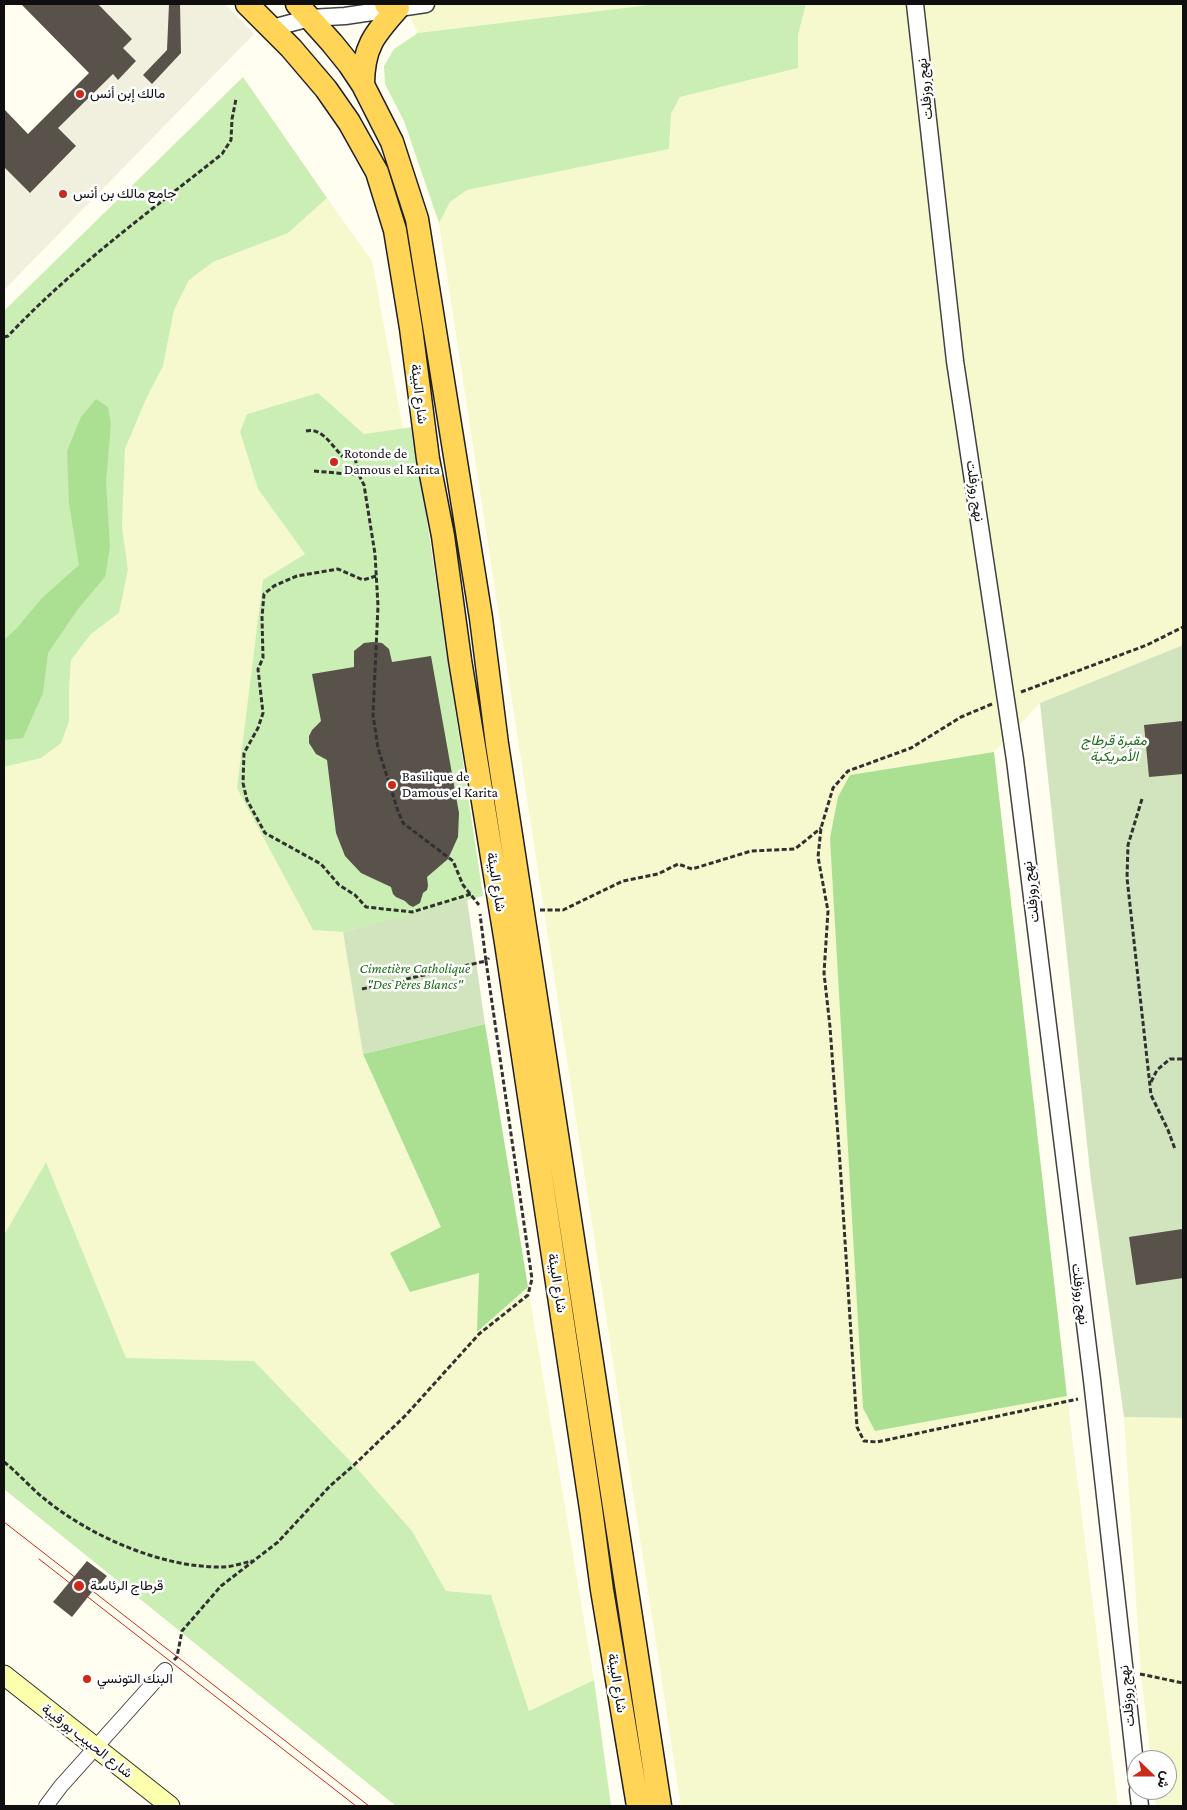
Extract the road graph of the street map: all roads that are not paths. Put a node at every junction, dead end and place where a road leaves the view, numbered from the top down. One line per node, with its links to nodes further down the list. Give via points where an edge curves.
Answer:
1 (248, 4): 6 (highway, شارع البيئة)
2 (426, 4): 4 (street)
3 (915, 4): 11 (street, نهج روزفلت, via 955,361 1015,760)
4 (392, 6): 5 (street, via 345,16); 7 (highway, via 368,47)
5 (303, 11): 6 (street); 7 (highway, شارع البيئة, via 350,64)
6 (272, 28): 14 (highway, شارع البيئة, via 326,89 365,148 377,172 395,230 602,1590)
7 (363, 85): 15 (highway, شارع البيئة, via 392,142 417,219 481,618 497,744)
8 (165, 1670): 10 (street)
9 (4, 1675): 10 (main road, شارع الحبيب بورقيبة)
10 (95, 1747): 12 (street); 13 (main road, شارع الحبيب بورقيبة)
11 (1133, 1750)
12 (46, 1806)
13 (170, 1806)
14 (638, 1806)
15 (660, 1806)

